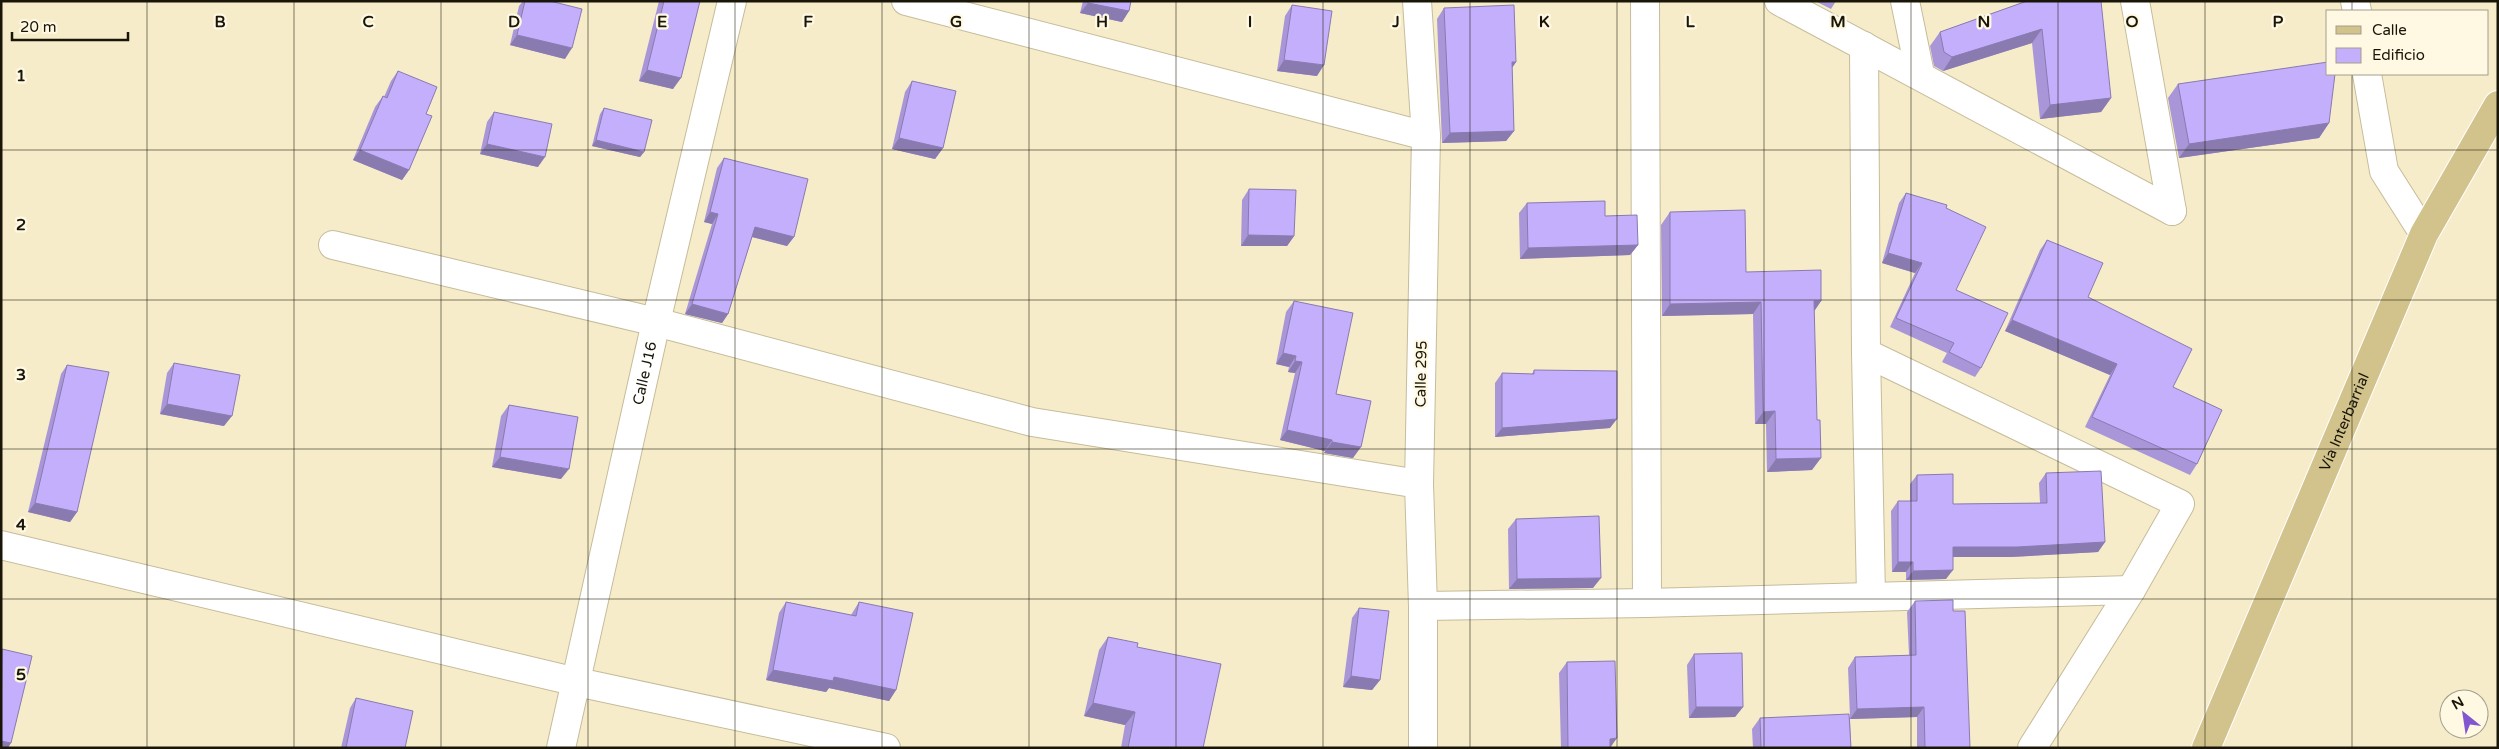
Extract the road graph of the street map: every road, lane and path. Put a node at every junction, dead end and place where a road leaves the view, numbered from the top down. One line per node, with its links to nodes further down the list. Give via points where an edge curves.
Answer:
1 (732, 1): 15 (street, Calle J16)
2 (906, 1): 12 (street)
3 (1417, 1): 12 (street, Calle 295)
4 (1645, 1): 21 (street)
5 (1779, 1): 8 (street)
6 (1906, 1): 9 (street)
7 (2135, 1): 9 (street, via 2172,211)
8 (1864, 46): 9 (street); 16 (street)
9 (1920, 74)
10 (2366, 75): 13 (street, via 2384,171)
11 (2498, 105): 13 (main road, Vía Interbarrial)
12 (1426, 136): 17 (street, Calle 295)
13 (2424, 234): 28 (main road, Vía Interbarrial)
14 (333, 245): 15 (street)
15 (656, 322): 17 (street, via 1032,422); 23 (street, Calle J16)
16 (1866, 353): 19 (street, via 2180,504); 20 (street)
17 (1419, 484): 22 (street, Calle 295)
18 (1, 545): 23 (street)
19 (2131, 590): 20 (street); 27 (street)
20 (1871, 596): 21 (street)
21 (1647, 603): 22 (street)
22 (1424, 606): 26 (street, Calle 295)
23 (577, 682): 24 (street, Calle J16); 25 (street)
24 (561, 748)
25 (886, 748)
26 (1423, 748)
27 (2032, 748)
28 (2206, 748)

